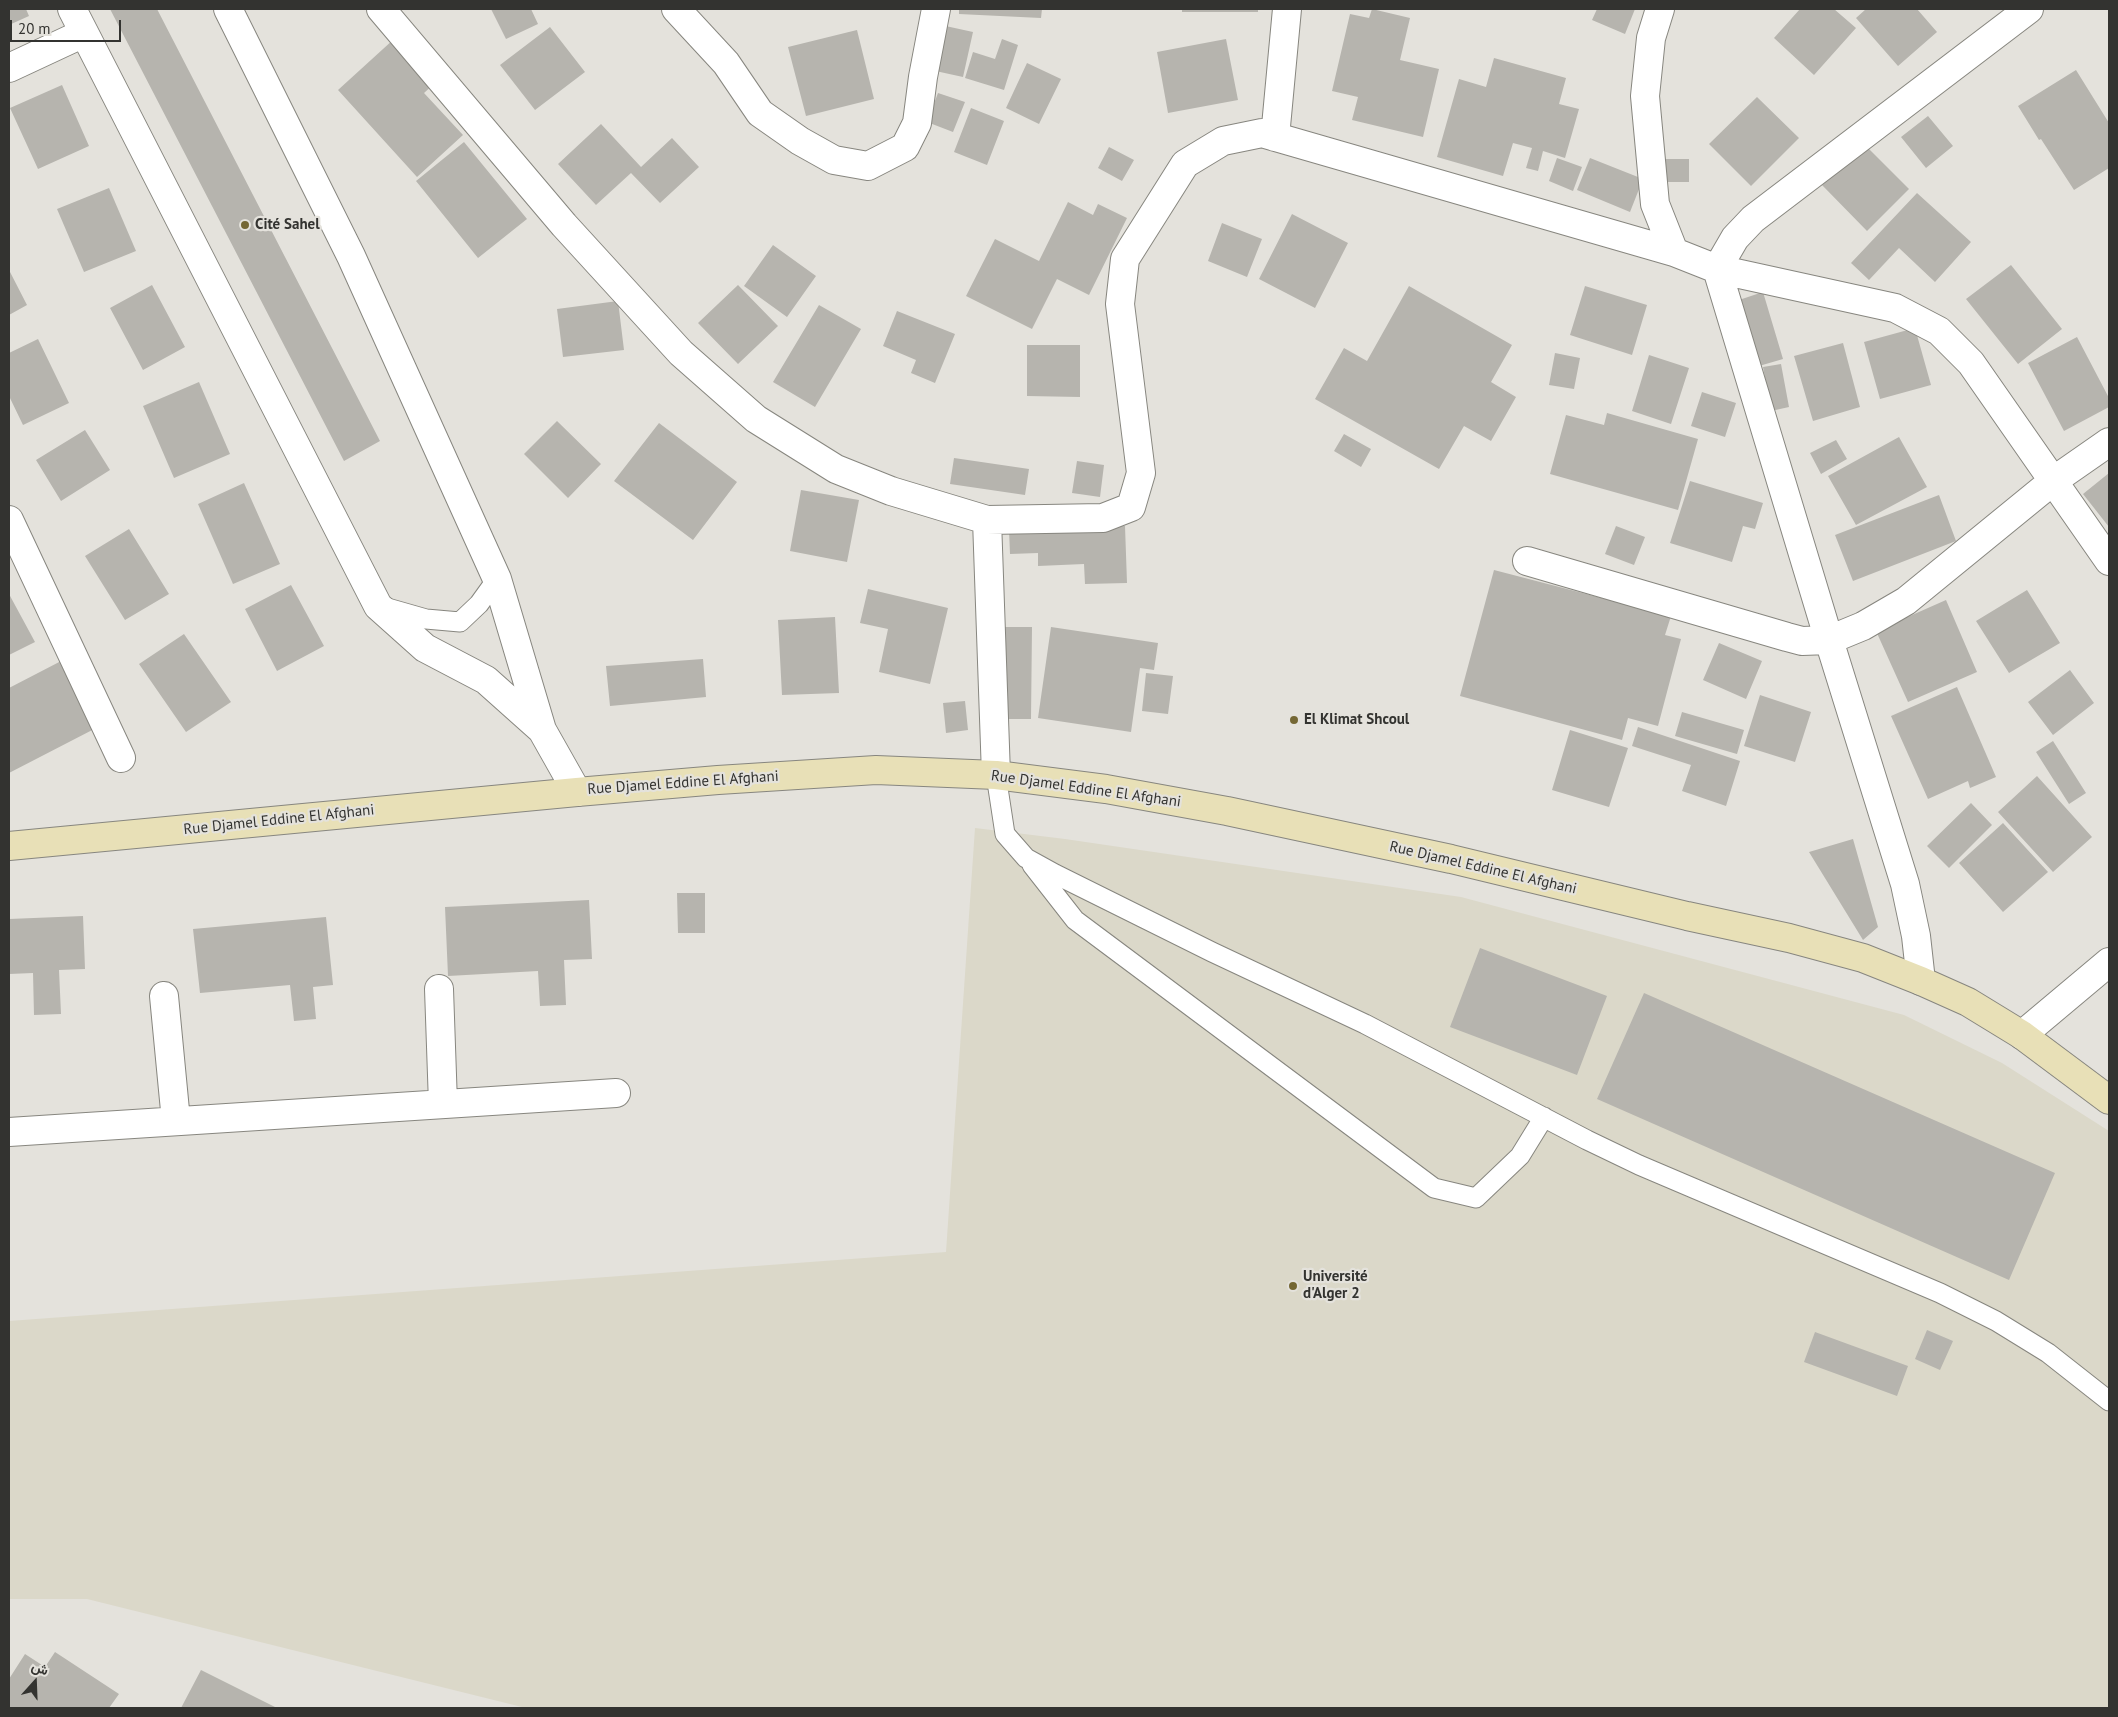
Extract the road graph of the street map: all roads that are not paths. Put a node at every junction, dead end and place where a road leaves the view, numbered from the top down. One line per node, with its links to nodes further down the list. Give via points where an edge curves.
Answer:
1 (72, 9): 9 (street)
2 (228, 9): 20 (street, via 351,256)
3 (381, 9): 17 (street, via 571,232 682,353 756,419 836,469 891,491)
4 (676, 9): 5 (street, via 726,62 760,113 834,160 868,166 905,147 917,123)
5 (936, 9)
6 (1286, 9): 11 (street)
7 (1660, 9): 12 (street, via 1651,38 1645,96 1655,204)
8 (2029, 9): 13 (street, via 1752,219 1735,238)
9 (84, 33): 10 (street); 21 (street)
10 (9, 68)
11 (1275, 137): 12 (street); 17 (street, via 1262,133 1223,141 1185,164 1125,259 1120,304 1141,473 1131,506 1103,518)
12 (1674, 252): 13 (street)
13 (1717, 269): 15 (street, via 1895,308 1939,331 1971,363); 22 (street)
14 (2109, 442): 15 (street)
15 (2053, 481): 19 (street); 22 (street, via 1906,601 1863,626)
16 (9, 520): 24 (street)
17 (987, 520): 25 (street)
18 (1527, 560): 22 (street, via 1802,641)
19 (2109, 561)
20 (497, 579): 21 (lane, via 479,604 460,622 426,619); 23 (street)
21 (378, 606): 23 (street, via 425,648 486,680)
22 (1829, 640): 30 (street, via 1905,884)
23 (542, 730): 26 (street)
24 (121, 758)
25 (996, 776): 26 (main road, Rue Djamel Eddine El Afghani, via 876,770); 28 (lane, via 1005,834); 30 (main road, Rue Djamel Eddine El Afghani, via 1106,789 1227,811 1451,860 1789,938 1863,958)
26 (577, 792): 27 (main road, Rue Djamel Eddine El Afghani)
27 (9, 846)
28 (1026, 858): 37 (lane, via 1203,948 1365,1024); 37 (lane, via 1074,920 1434,1188 1476,1198 1520,1156)
29 (2109, 962): 33 (street)
30 (1921, 981): 33 (main road, Rue Djamel Eddine El Afghani, via 1968,1002)
31 (439, 989): 36 (street)
32 (164, 996): 38 (street)
33 (2022, 1035): 35 (main road, Rue Djamel Eddine El Afghani)
34 (616, 1093): 36 (street)
35 (2109, 1100)
36 (443, 1104): 38 (street)
37 (1544, 1117): 40 (lane, via 1639,1165 1940,1293 1996,1321 2048,1353)
38 (176, 1121): 39 (street)
39 (9, 1132)
40 (2109, 1400)

